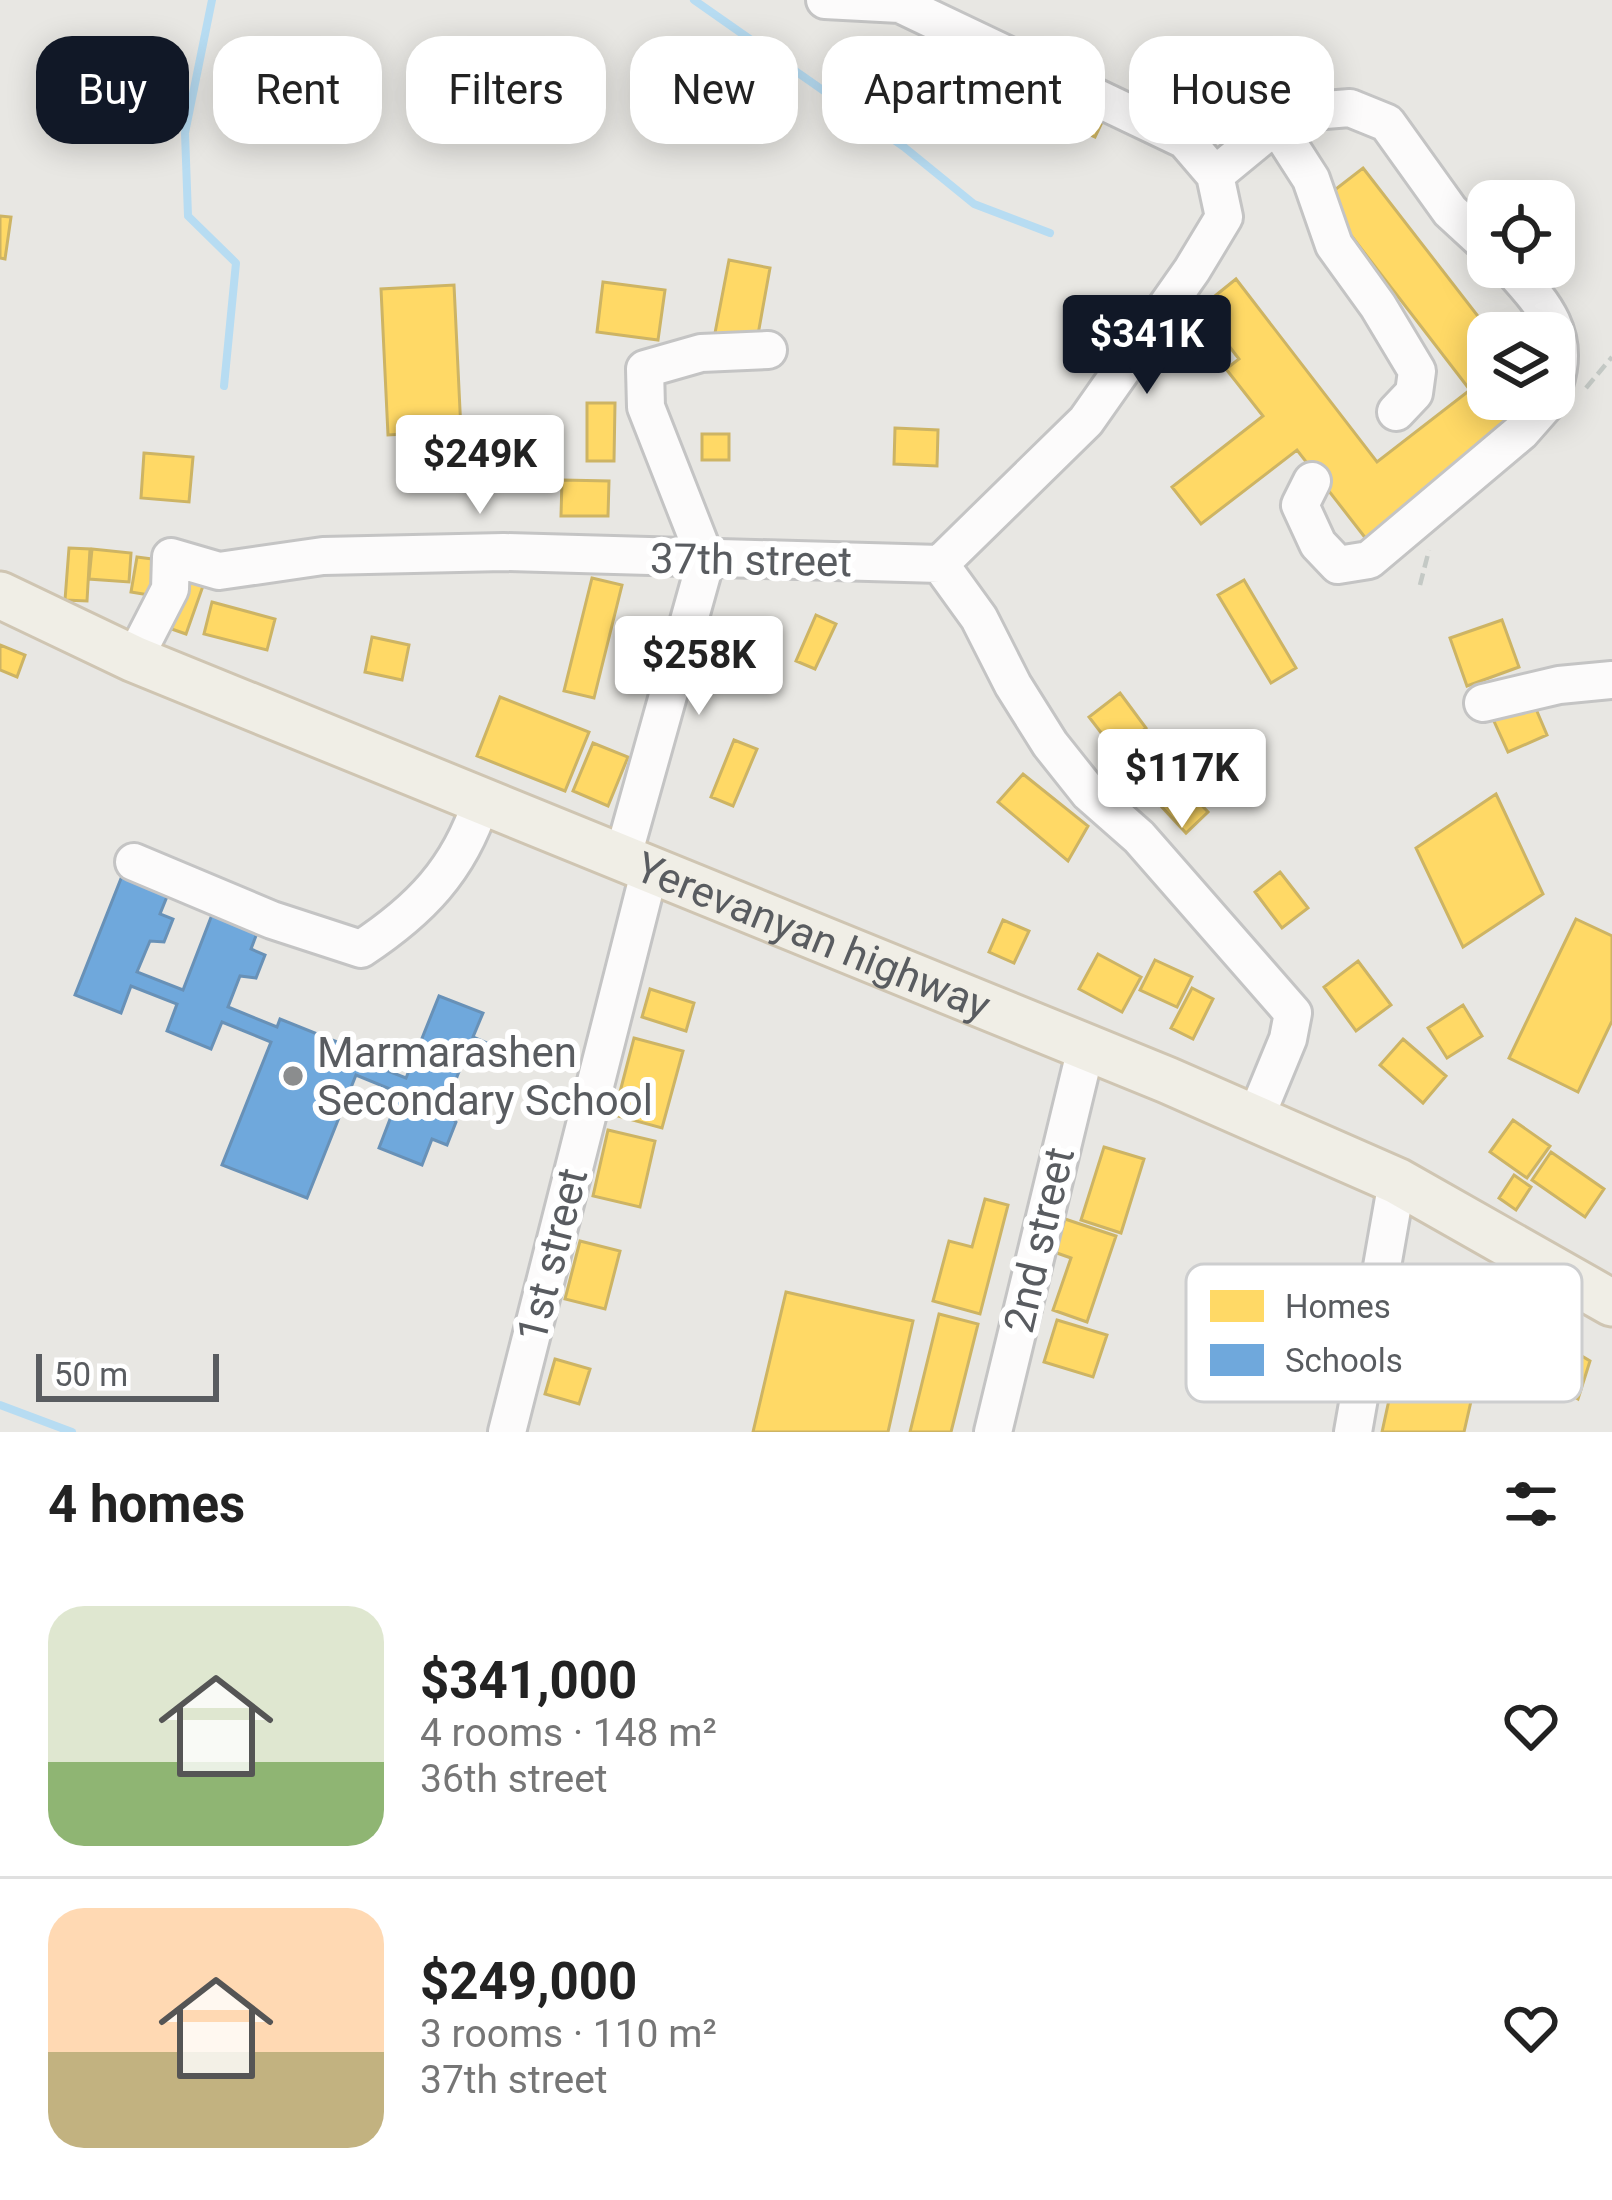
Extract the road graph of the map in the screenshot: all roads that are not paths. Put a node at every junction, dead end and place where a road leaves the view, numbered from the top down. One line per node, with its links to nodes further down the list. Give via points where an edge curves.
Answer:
1 (825, 0): 2 (street)
2 (905, 2): 6 (street, via 1185,140)
3 (1334, 109): 7 (street, via 1387,124)
4 (1255, 144): 6 (street)
5 (1289, 144): 11 (street, via 1311,178 1334,245 1417,371 1414,393)
6 (1215, 176): 15 (street, via 1225,217 1100,402)
7 (1467, 227)
8 (1529, 288): 9 (street)
9 (1549, 312)
10 (768, 350): 14 (street, via 701,353 645,369 646,407)
11 (1396, 412)
12 (1532, 420): 13 (street, via 1369,560 1338,565 1318,544 1300,506)
13 (1312, 481)
14 (706, 560): 15 (street, 37th street); 17 (street, 37th street, via 323,556 219,571 171,556 170,589); 22 (street, 1st street)
15 (940, 564): 24 (street, via 1088,793 1139,837 1293,1013)
16 (0, 595): 17 (main road, Yerevanyan highway)
17 (134, 658): 20 (main road, Yerevanyan highway)
18 (1612, 680): 19 (street)
19 (1483, 703)
20 (481, 802): 21 (street, via 468,841 443,877 404,920 361,949); 22 (main road, Yerevanyan highway)
21 (134, 862)
22 (636, 863): 23 (main road, Yerevanyan highway); 31 (street, 1st street)
23 (1086, 1048): 24 (main road, Yerevanyan highway); 32 (street, 2nd street)
24 (1255, 1119): 25 (main road, Yerevanyan highway)
25 (1397, 1181): 26 (street); 27 (main road, Yerevanyan highway)
26 (1382, 1264)
27 (1543, 1264)
28 (1582, 1286): 29 (main road, Yerevanyan highway)
29 (1612, 1303)
30 (1358, 1402): 33 (street)
31 (507, 1432)
32 (993, 1432)
33 (1353, 1432)

